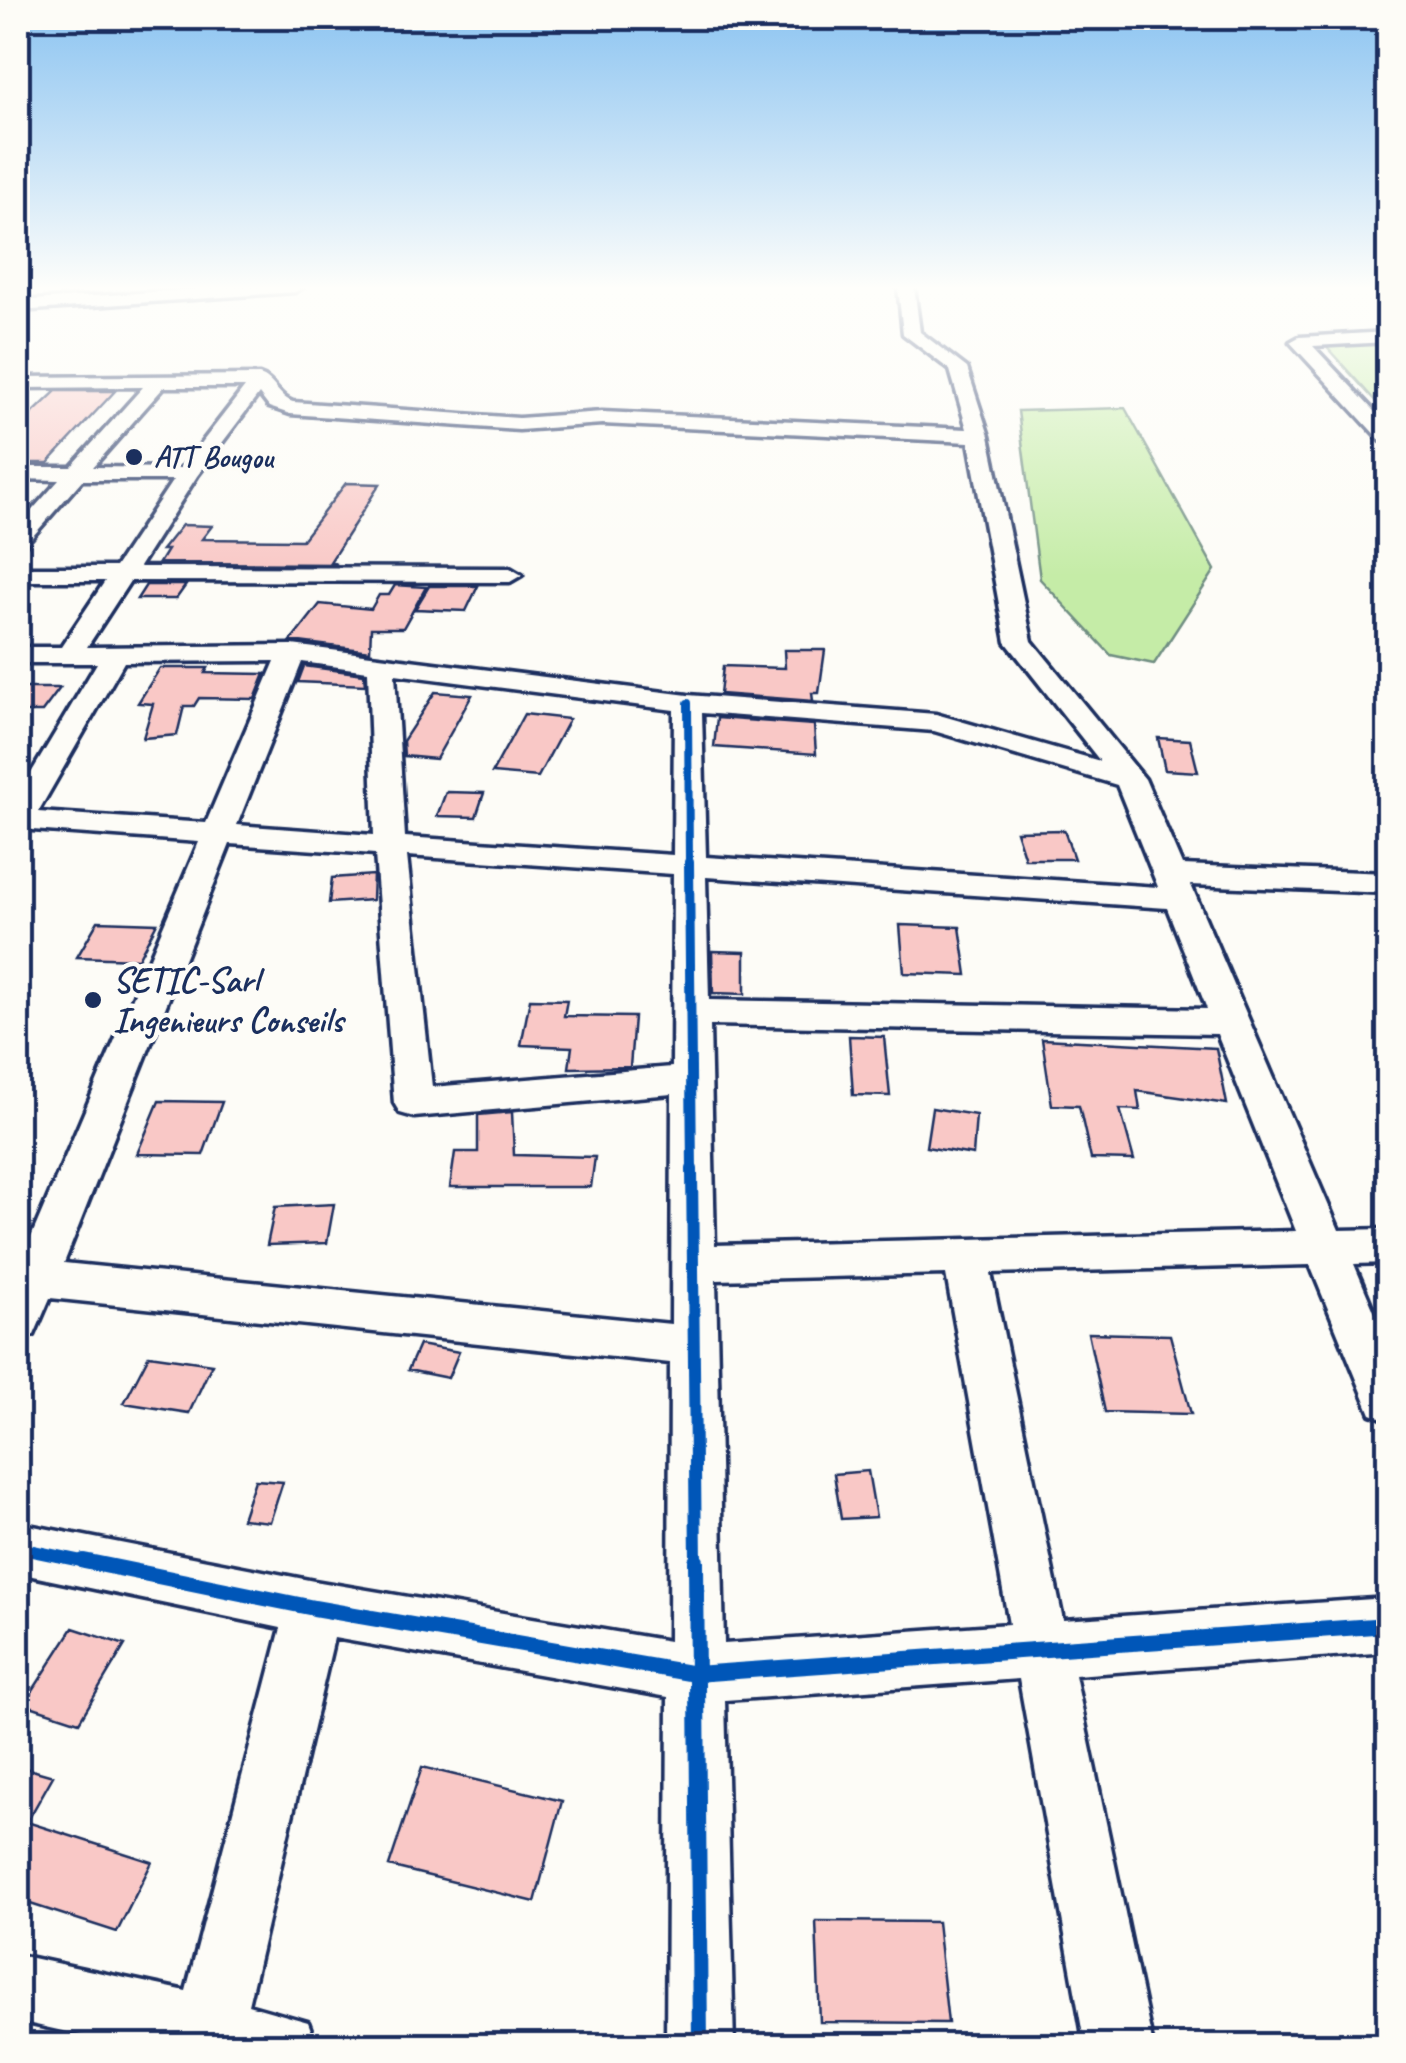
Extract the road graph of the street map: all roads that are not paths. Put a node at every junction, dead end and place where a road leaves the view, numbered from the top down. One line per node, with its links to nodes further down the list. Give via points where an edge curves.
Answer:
1 (41, 383): 7 (street)
2 (157, 383): 11 (street)
3 (256, 383): 12 (street)
4 (260, 383): 8 (street, via 276,403 290,408 519,424 602,418)
5 (963, 383): 8 (street)
6 (1338, 383): 9 (street)
7 (18, 404)
8 (979, 436): 23 (street, via 1019,642)
9 (1388, 437)
10 (18, 472): 11 (street)
11 (78, 473): 12 (street); 13 (street)
12 (188, 474): 14 (street)
13 (18, 539)
14 (122, 572): 15 (street); 16 (street); 20 (street)
15 (18, 574)
16 (510, 575)
17 (116, 653): 18 (street); 20 (street); 24 (street)
18 (292, 654): 21 (street); 25 (street)
19 (18, 655): 20 (street)
20 (68, 655)
21 (381, 667): 22 (street); 26 (street)
22 (688, 703): 23 (street, via 936,723); 27 (street)
23 (1130, 779): 29 (street)
24 (18, 820): 25 (street)
25 (218, 834): 26 (street); 37 (street)
26 (390, 846): 27 (street); 32 (street, via 414,1103)
27 (690, 868): 29 (street); 30 (street)
28 (1388, 882): 29 (street)
29 (1174, 886): 31 (street)
30 (690, 1012): 31 (street); 32 (street)
31 (1231, 1022): 33 (street)
32 (691, 1079): 36 (street)
33 (1324, 1245): 34 (street); 35 (street); 40 (street)
34 (1388, 1246)
35 (965, 1255): 36 (street); 44 (street)
36 (694, 1262): 39 (street)
37 (35, 1278): 38 (street); 39 (street)
38 (18, 1321)
39 (693, 1346): 45 (street)
40 (1388, 1398)
41 (18, 1548): 42 (street)
42 (314, 1608): 45 (street); 47 (street)
43 (1388, 1625): 44 (street)
44 (1042, 1650): 45 (street); 50 (street)
45 (696, 1674): 49 (street)
46 (18, 1988): 47 (street)
47 (207, 2037): 48 (street)
48 (284, 2046)
49 (700, 2046)
50 (1120, 2046)

